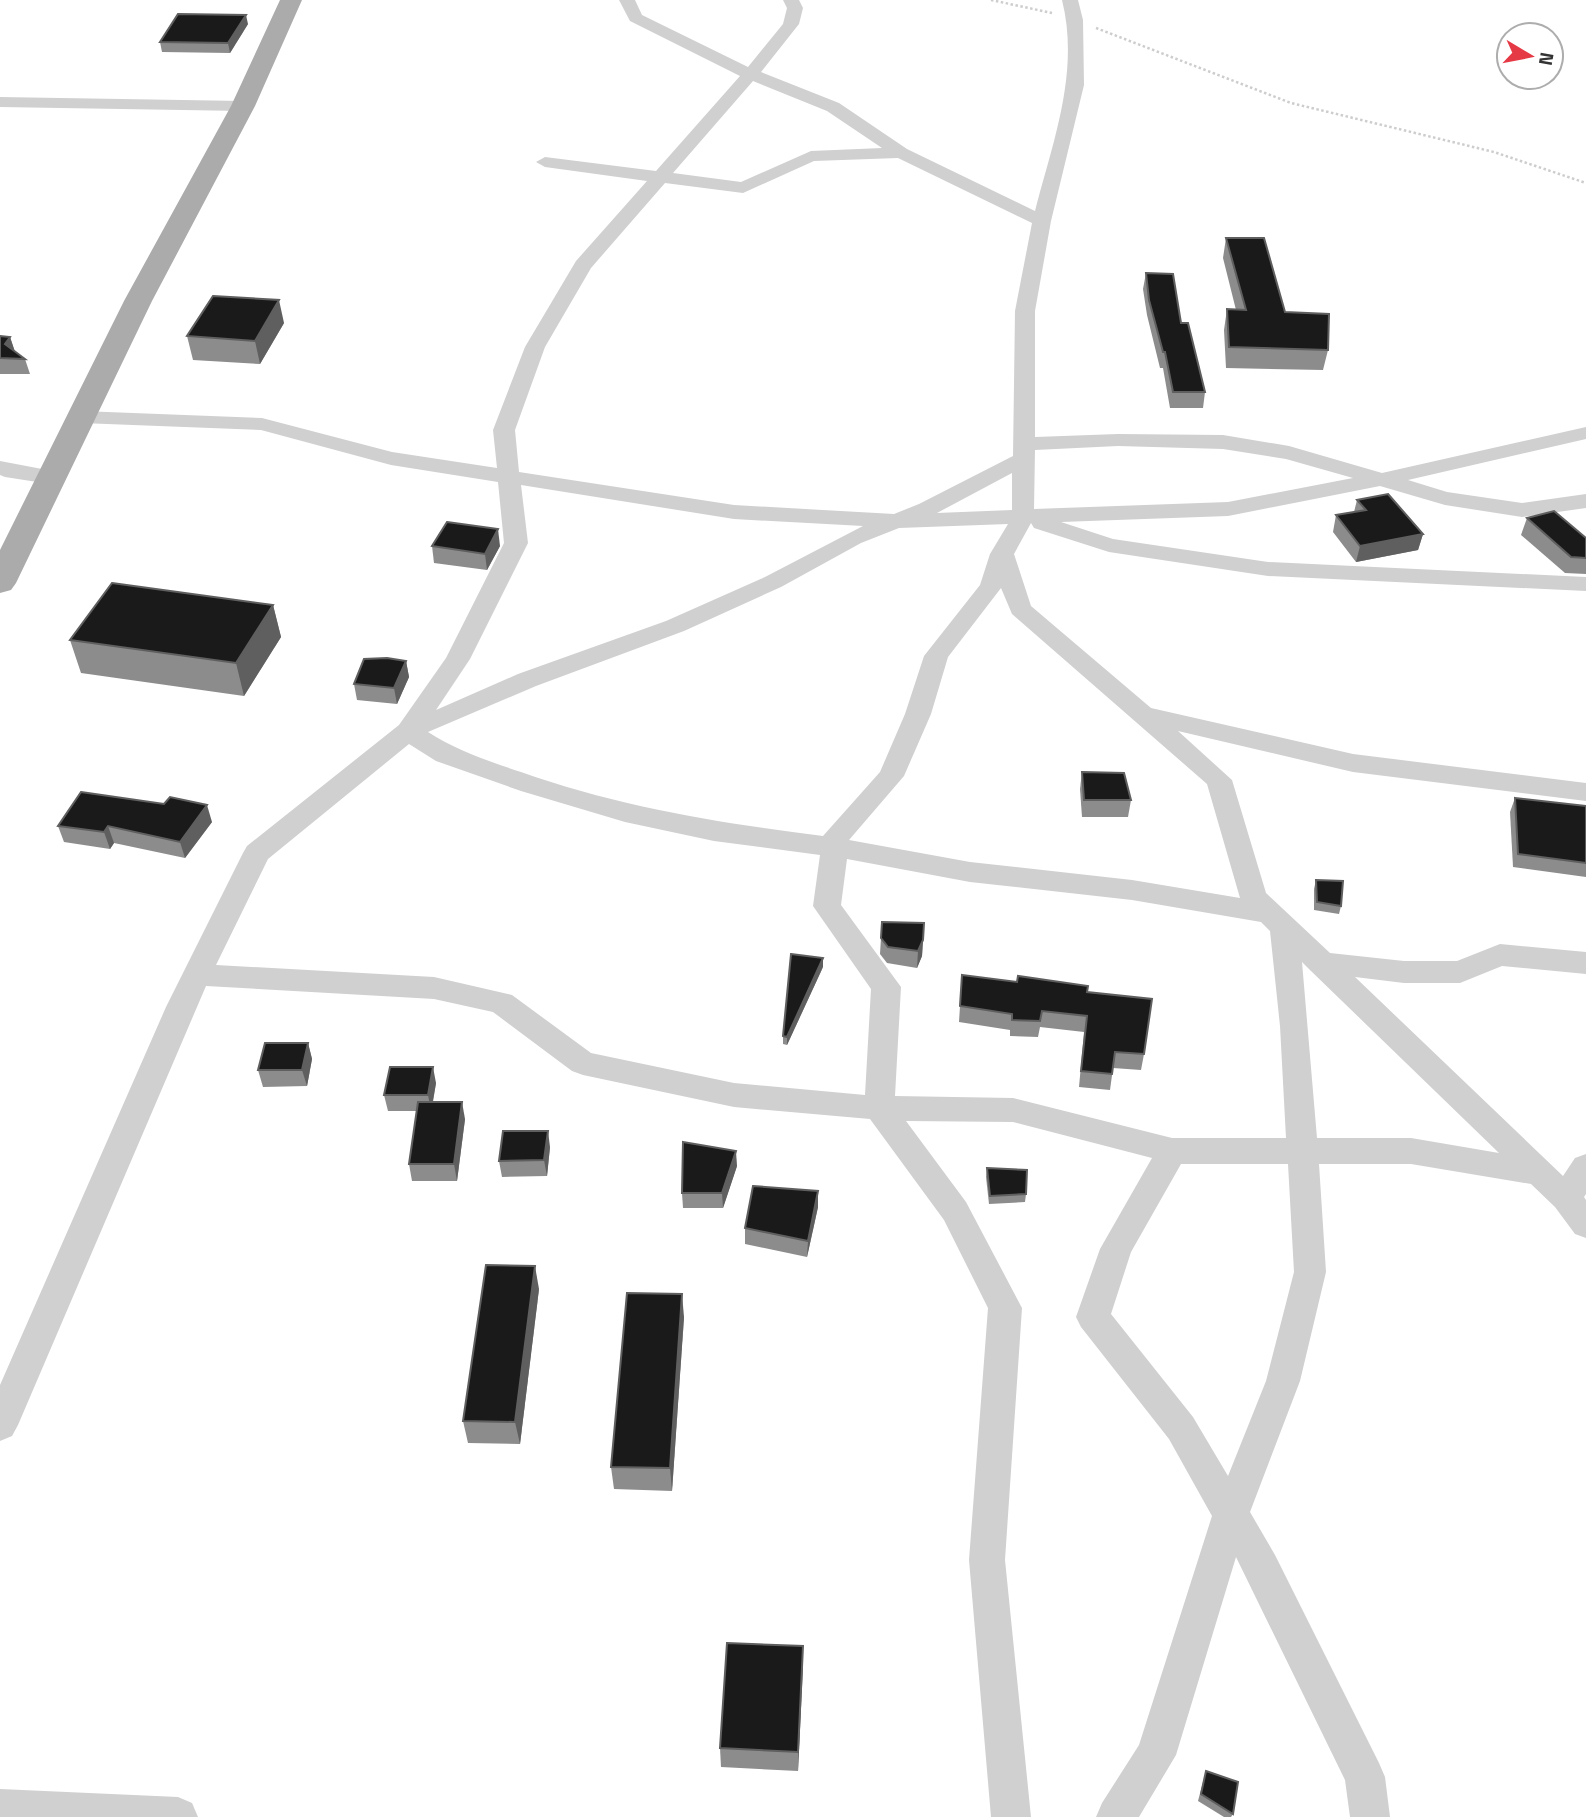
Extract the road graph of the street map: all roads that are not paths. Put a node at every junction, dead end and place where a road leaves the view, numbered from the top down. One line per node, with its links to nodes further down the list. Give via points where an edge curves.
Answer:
1 (291, 0): 7 (main road)
2 (626, 0): 5 (street, via 636,18)
3 (791, 0): 5 (street, via 795,8 791,24)
4 (1072, 10): 11 (street, via 1076,85)
5 (750, 74): 8 (street, via 833,107); 10 (street)
6 (0, 102): 7 (street)
7 (243, 106): 12 (main road)
8 (901, 153): 10 (street, via 811,156 743,188); 11 (street)
9 (545, 162): 10 (street)
10 (659, 176): 17 (street, via 583,265 535,347 504,430)
11 (1042, 221): 14 (street, via 1025,311)
12 (81, 417): 16 (main road); 17 (street, via 261,424 391,458)
13 (1586, 433): 18 (street)
14 (1023, 452): 18 (street, via 1118,440 1223,442 1289,453); 20 (street); 21 (street, via 927,509)
15 (0, 468): 16 (street)
16 (50, 477): 23 (main road)
17 (509, 477): 21 (street, via 734,512); 26 (street, via 516,543 457,659)
18 (1384, 479): 19 (street, via 1445,498 1522,510); 20 (street, via 1228,509)
19 (1586, 500)
20 (1023, 517): 21 (street); 22 (street); 24 (street, via 1109,545 1268,569)
21 (898, 521): 26 (street, via 853,538 773,582 675,626 527,680)
22 (1002, 554): 25 (street, via 1020,609); 28 (street, via 991,586 936,656 918,714 891,776 836,837)
23 (0, 583)
24 (1586, 584)
25 (1143, 715): 27 (street, via 1353,763); 29 (street, via 1219,780 1253,897)
26 (408, 731): 28 (street, via 445,755 625,813 714,832); 32 (street, via 257,853)
27 (1586, 792)
28 (835, 847): 29 (street, via 970,872 1132,890); 33 (street, via 827,906 886,987)
29 (1276, 920): 30 (street); 34 (street, via 1295,1026)
30 (1321, 963): 31 (street, via 1404,972 1460,972 1500,955); 37 (street)
31 (1586, 963)
32 (197, 975): 33 (street, via 434,988 502,1003 583,1063 734,1095); 40 (street)
33 (879, 1108): 35 (street, via 1013,1110); 44 (street, via 956,1211 1005,1308 987,1560)
34 (1301, 1149): 35 (street); 37 (street, via 1411,1151); 41 (street, via 1310,1272 1283,1381)
35 (1172, 1151): 41 (street, via 1116,1249 1093,1317 1181,1428)
36 (1586, 1167): 38 (street)
37 (1539, 1173): 38 (street)
38 (1566, 1198): 39 (street)
39 (1586, 1224)
40 (0, 1425)
41 (1231, 1514): 45 (street, via 1156,1755); 46 (street, via 1262,1567 1365,1777)
42 (0, 1809): 43 (street)
43 (178, 1817)
44 (1011, 1817)
45 (1116, 1817)
46 (1370, 1817)

